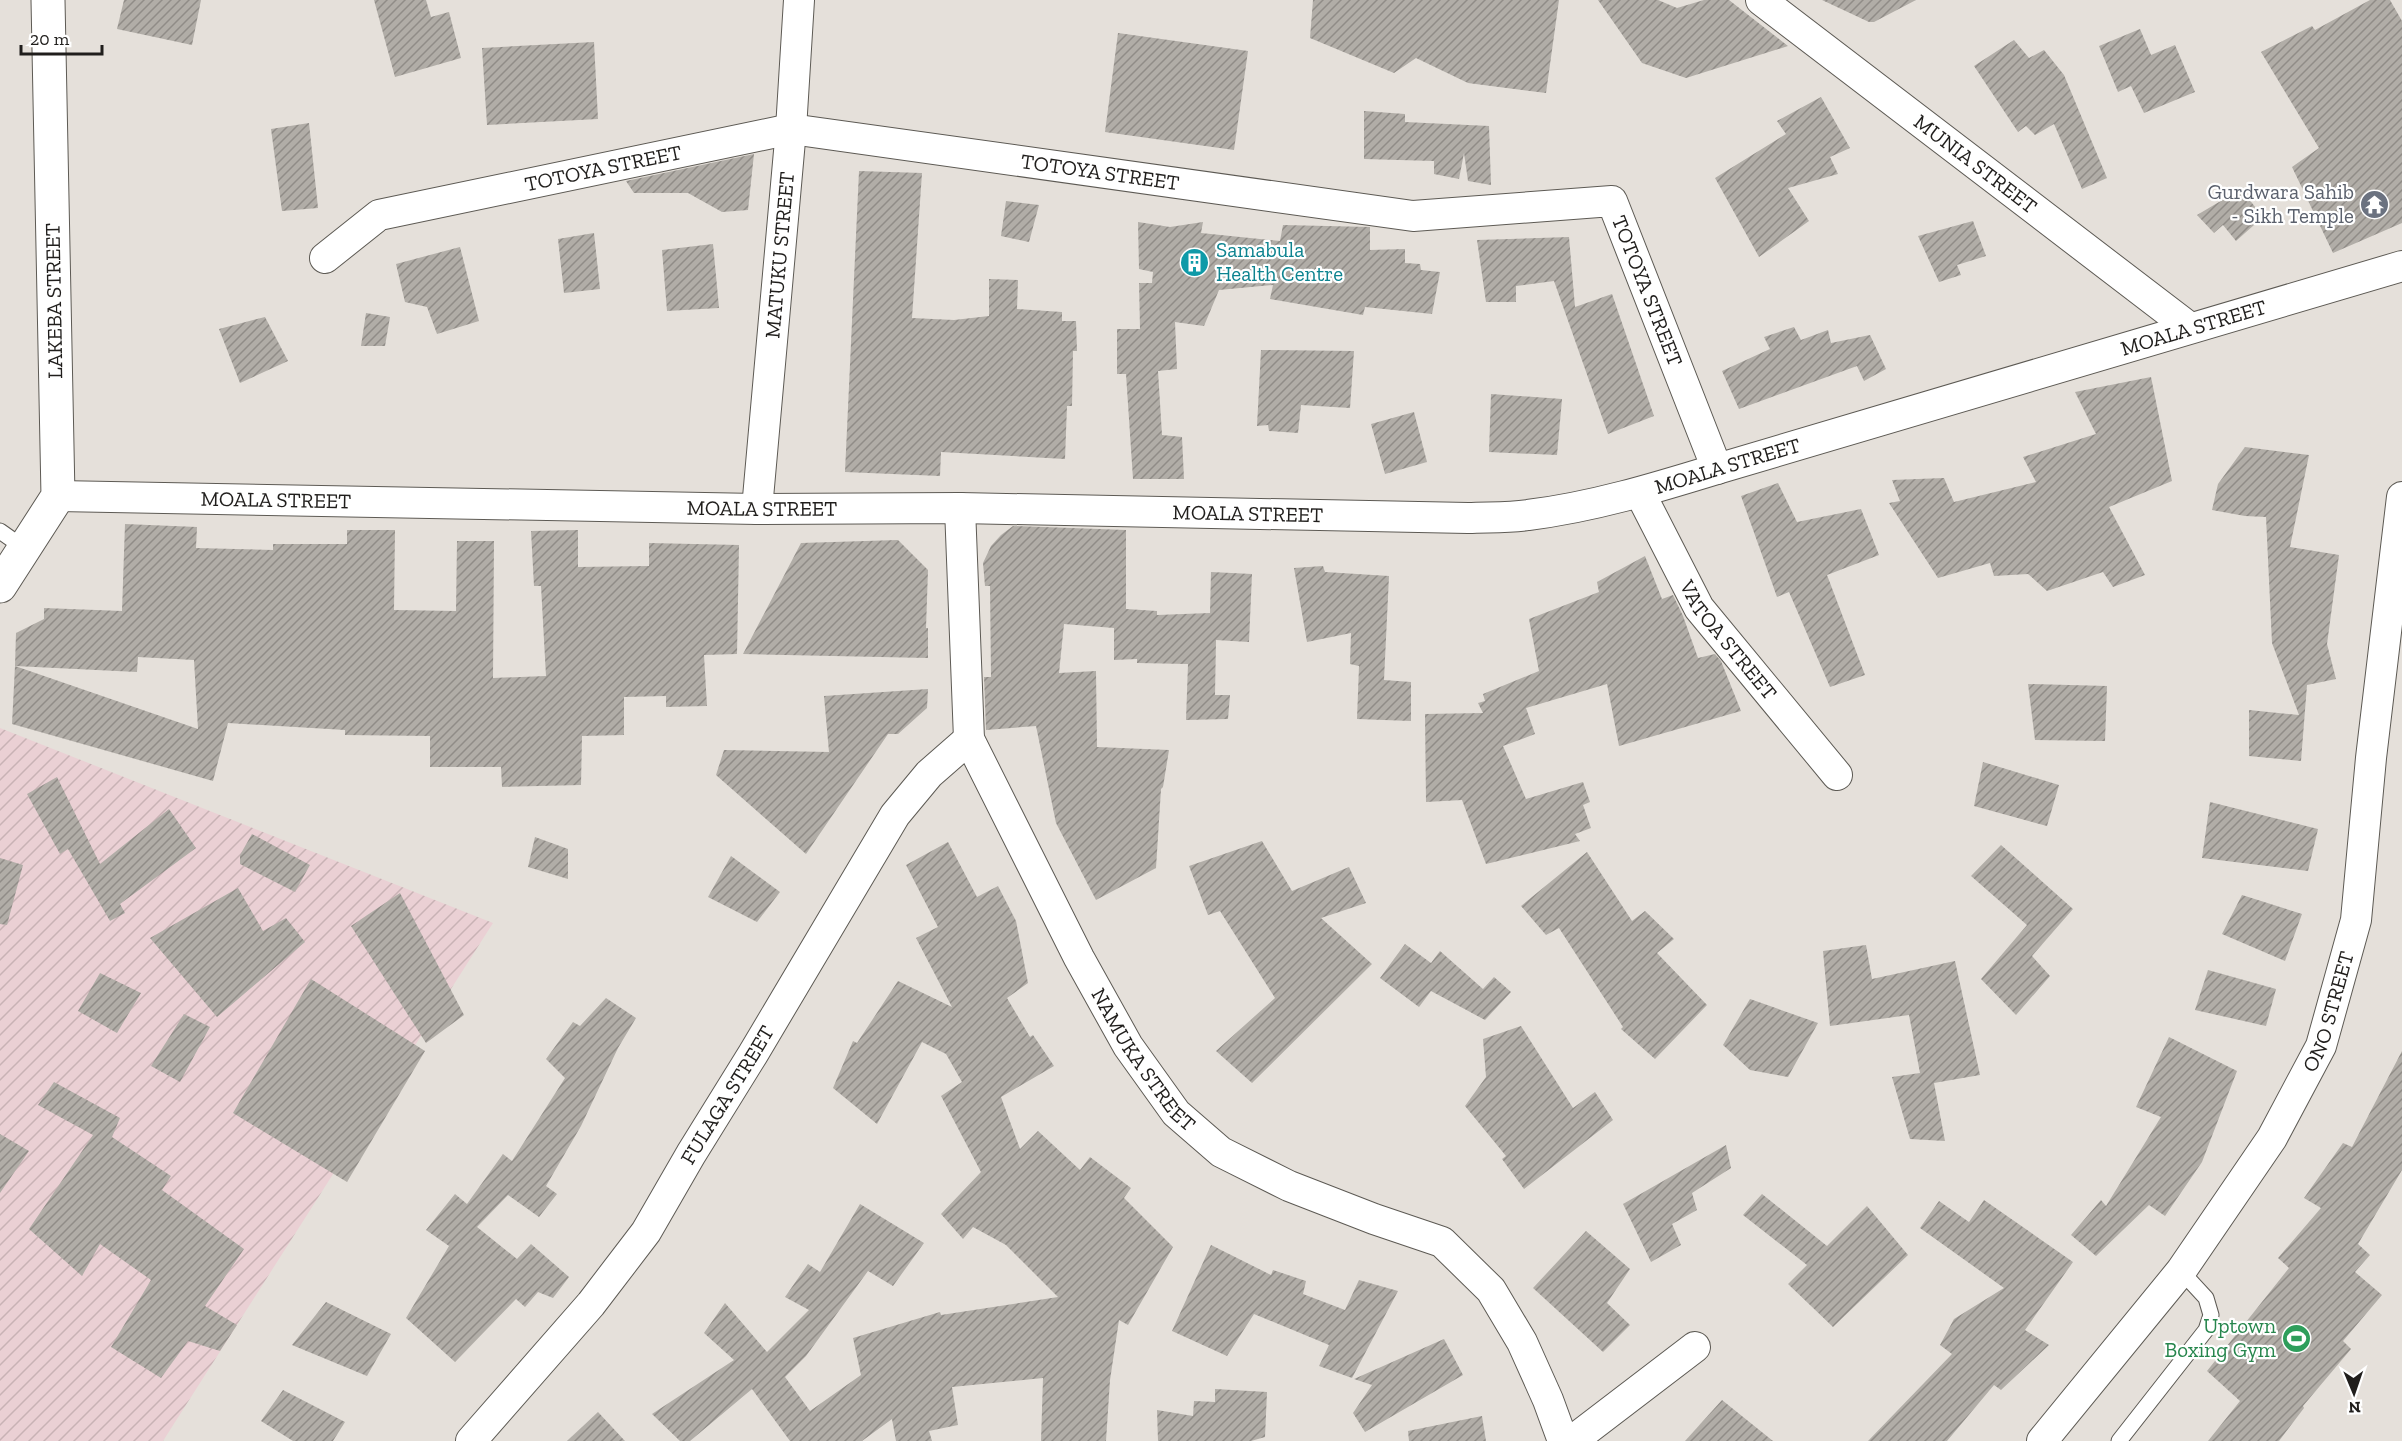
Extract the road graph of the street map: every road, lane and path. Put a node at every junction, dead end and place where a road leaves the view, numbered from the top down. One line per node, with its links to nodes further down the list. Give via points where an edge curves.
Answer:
1 (48, 0): 10 (main road, LAKEBA STREET)
2 (799, 0): 4 (street, MATUKU STREET)
3 (1761, 0): 7 (street, MUNIA STREET)
4 (791, 129): 5 (street, TOTOYA STREET, via 379,215); 8 (street, TOTOYA STREET, via 1413,216 1612,201); 13 (street, MATUKU STREET)
5 (325, 258)
6 (2402, 266): 7 (street, MOALA STREET)
7 (2190, 328): 8 (street, MOALA STREET)
8 (1716, 469): 9 (street, MOALA STREET)
9 (1640, 493): 12 (street, MOALA STREET, via 1527,516 1468,518); 17 (street, VATOA STREET, via 1699,608)
10 (57, 496): 13 (street, MOALA STREET); 14 (main road)
11 (2402, 497): 18 (street, ONO STREET, via 2356,920 2321,1046 2271,1138)
12 (960, 508): 13 (street, MOALA STREET); 16 (street, NAMUKA STREET)
13 (757, 509)
14 (12, 539): 15 (main road)
15 (0, 586)
16 (969, 739): 20 (street, FULAGA STREET, via 929,774 895,815 646,1232 591,1304); 21 (street, NAMUKA STREET, via 1122,1037 1176,1113 1221,1152 1289,1186 1442,1242 1491,1290 1521,1342)
17 (1837, 775)
18 (2181, 1271): 23 (street, ONO STREET); 24 (lane, via 2206,1298 2211,1315 2206,1330)
19 (1695, 1347): 22 (street)
20 (471, 1441)
21 (1563, 1441)
22 (1572, 1441)
23 (2042, 1441)
24 (2119, 1441)

